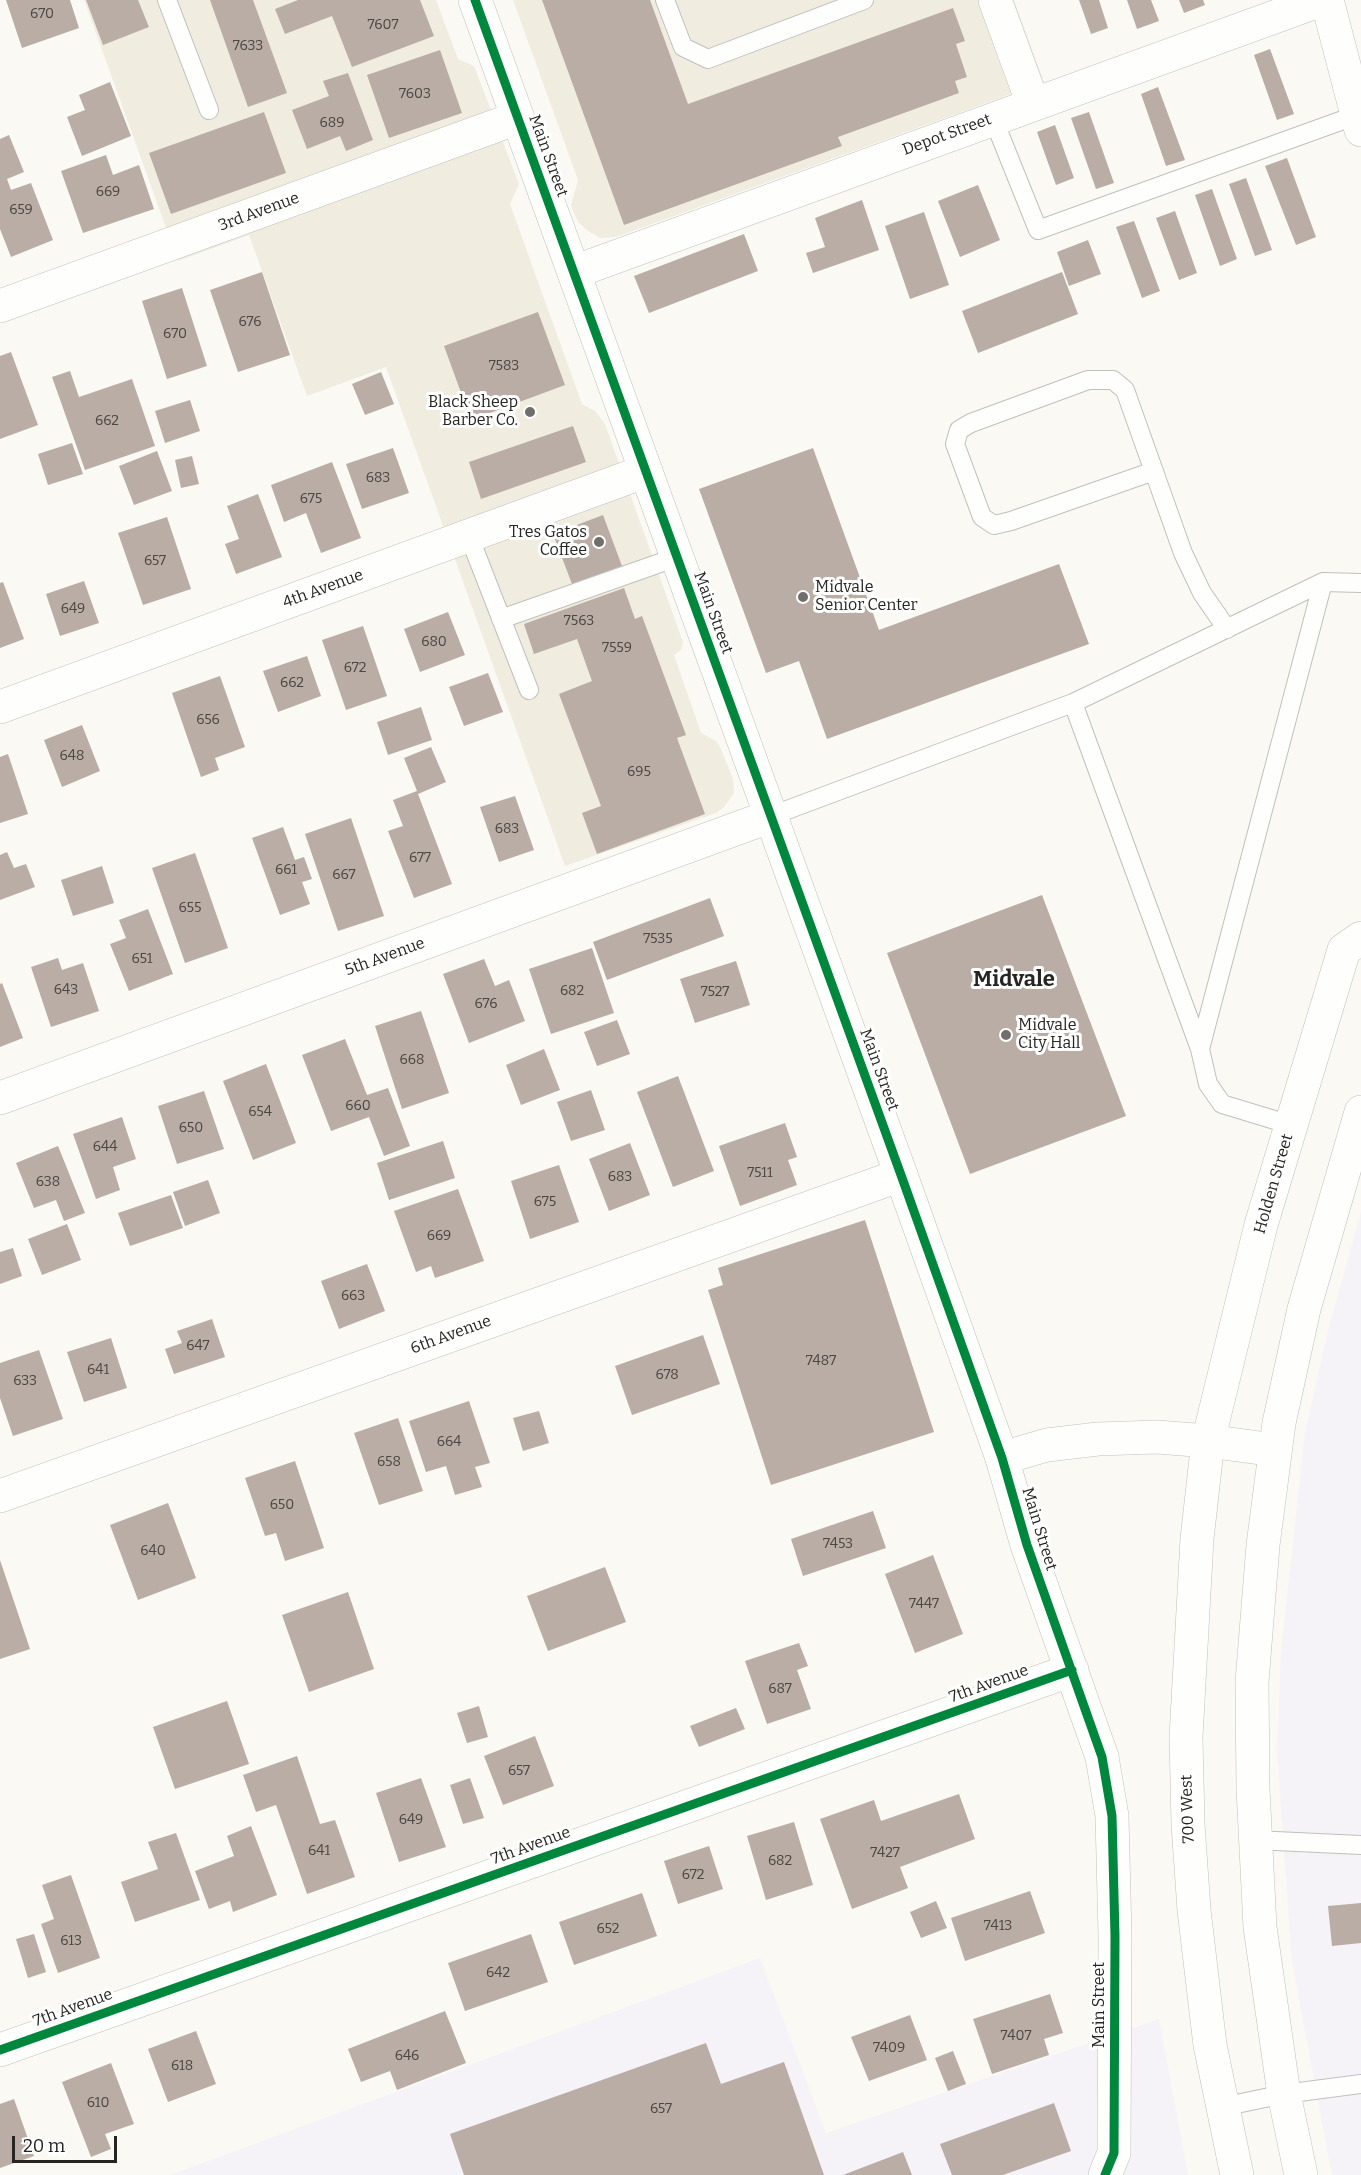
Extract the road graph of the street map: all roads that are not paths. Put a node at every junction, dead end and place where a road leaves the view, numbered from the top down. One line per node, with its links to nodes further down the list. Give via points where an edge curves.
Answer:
1 (167, 0): 9 (lane)
2 (475, 0): 10 (street, Main Street)
3 (664, 0): 4 (lane, via 683,47 708,58)
4 (864, 0)
5 (995, 0): 8 (street)
6 (1321, 0): 8 (street, Depot Street)
7 (1327, 0): 12 (street)
8 (1034, 104): 11 (street, Depot Street)
9 (209, 110)
10 (518, 118): 13 (street, Main Street); 14 (street, 3rd Avenue)
11 (993, 118): 12 (lane, via 1038,230); 13 (street, Depot Street)
12 (1359, 122)
13 (574, 272): 15 (street, Main Street)
14 (0, 306)
15 (646, 471): 17 (street, 4th Avenue); 18 (street, Main Street)
16 (1154, 471): 16 (lane, via 1125,390 1113,380 1088,380 971,423 959,430 955,444 982,518 994,525); 22 (lane, via 1188,563 1202,593)
17 (469, 536): 21 (lane); 25 (street, 4th Avenue)
18 (677, 557): 21 (lane); 26 (street, Main Street)
19 (1323, 582): 20 (lane); 22 (lane); 28 (lane)
20 (1361, 583)
21 (501, 619): 23 (lane)
22 (1227, 629): 24 (lane)
23 (529, 690)
24 (1073, 703): 26 (lane); 28 (lane)
25 (0, 707)
26 (771, 816): 29 (street, 5th Avenue); 32 (street, Main Street)
27 (1361, 938): 31 (street, Holden Street, via 1344,950)
28 (1200, 1049): 31 (lane, via 1208,1084 1222,1104)
29 (0, 1098)
30 (1361, 1112): 34 (street, via 1304,1309)
31 (1291, 1125): 33 (street, Holden Street, via 1261,1225)
32 (901, 1175): 35 (street, Main Street); 36 (street, 6th Avenue)
33 (1208, 1441): 34 (street); 35 (street, via 1156,1437 1098,1439 1047,1445); 43 (street, 700 West, via 1197,1539 1186,1737 1194,1910 1210,2045)
34 (1275, 1450): 38 (street, via 1252,1682)
35 (1002, 1458): 37 (street, Main Street, via 1027,1545)
36 (0, 1496)
37 (1072, 1670): 40 (street, 7th Avenue); 44 (street, Main Street, via 1102,1757 1112,1816 1114,2153)
38 (1254, 1840): 39 (lane); 42 (street, via 1260,1927)
39 (1361, 1845)
40 (0, 2050)
41 (1361, 2084): 42 (lane)
42 (1284, 2094): 43 (lane); 46 (street)
43 (1222, 2107): 45 (street, 700 West)
44 (1105, 2175)
45 (1237, 2175)
46 (1301, 2175)

